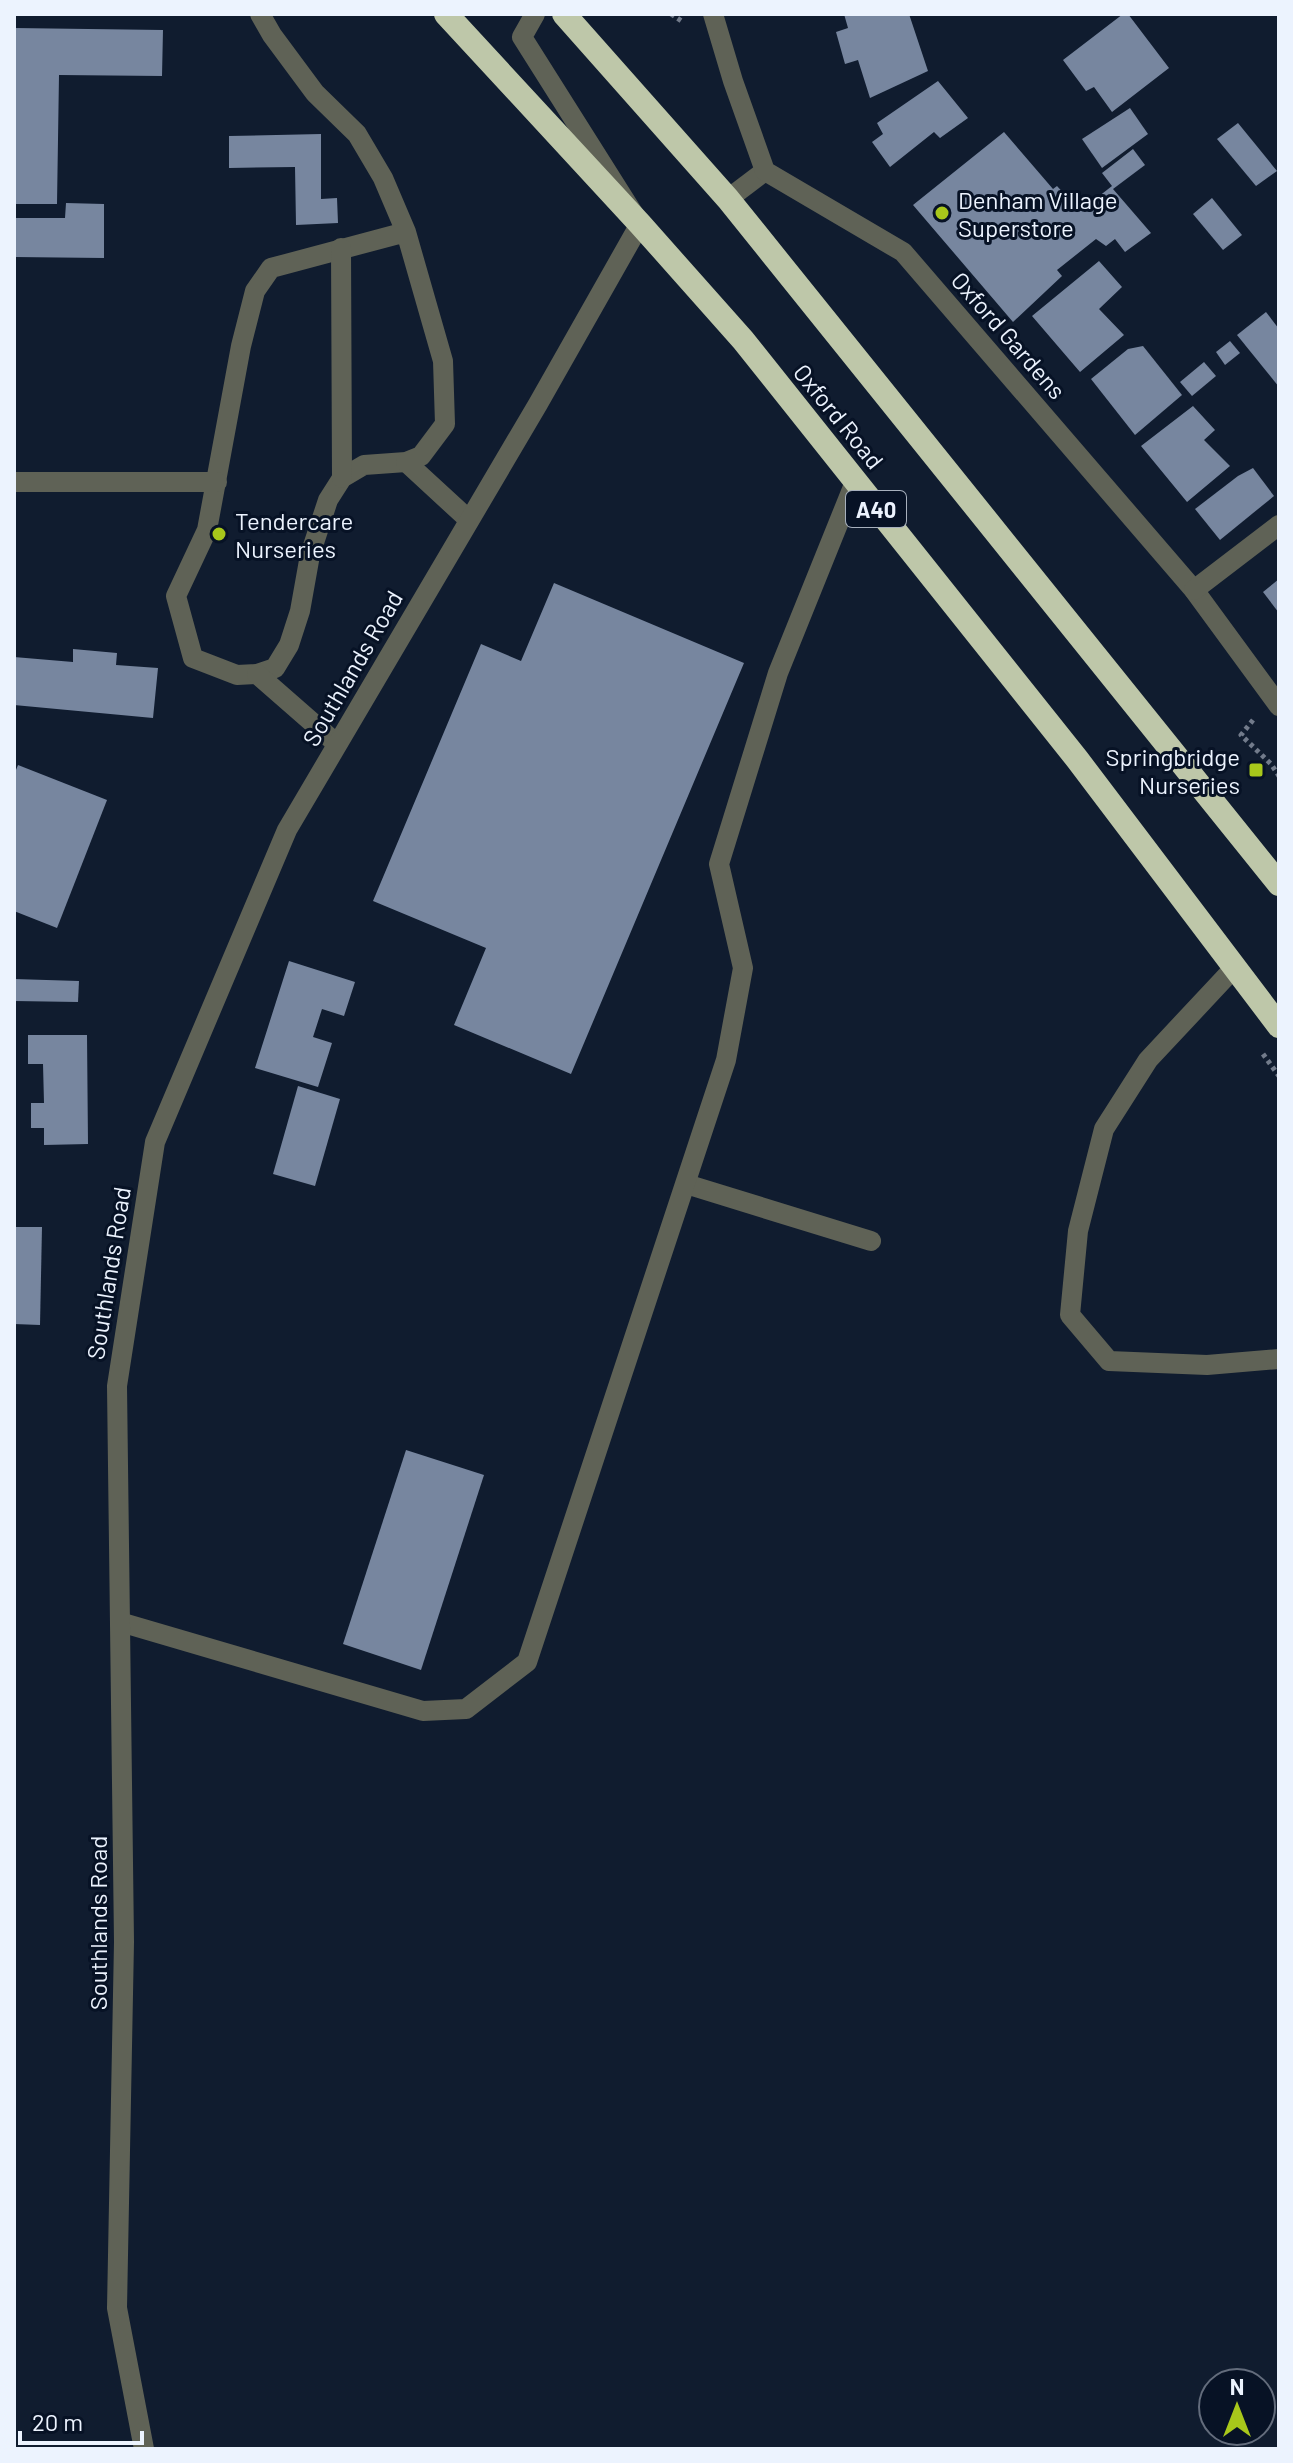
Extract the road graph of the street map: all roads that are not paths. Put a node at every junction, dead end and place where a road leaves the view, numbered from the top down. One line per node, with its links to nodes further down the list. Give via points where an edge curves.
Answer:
1 (260, 14): 9 (street, via 315,93 357,134)
2 (446, 14): 8 (highway, Oxford Road / A40)
3 (535, 14): 8 (street, via 522,37)
4 (564, 14): 7 (highway, Oxford Road)
5 (713, 14): 6 (street)
6 (765, 171): 7 (street); 18 (street, Oxford Gardens, via 903,252)
7 (728, 199): 22 (highway, Oxford Road)
8 (640, 224): 15 (highway, Oxford Road / A40, via 743,340); 16 (street, Southlands Road)
9 (406, 232): 10 (street); 11 (street, via 443,361 445,424 421,456)
10 (341, 248): 12 (street); 14 (street, via 271,268 255,291)
11 (406, 462): 12 (street, via 364,465); 16 (street)
12 (342, 478): 19 (street, via 328,500 310,555 289,645 275,668)
13 (14, 482): 14 (street)
14 (217, 482): 19 (street, via 207,530 176,596 193,658 237,675)
15 (855, 482): 23 (highway, Oxford Road / A40); 25 (street, via 778,673 719,864 743,968 726,1060)
16 (469, 520): 21 (street, Southlands Road)
17 (1279, 525): 18 (street)
18 (1194, 590): 20 (street, Oxford Gardens)
19 (257, 674): 21 (street)
20 (1275, 701)
21 (337, 744): 28 (street, Southlands Road, via 287,830 155,1142 117,1386)
22 (1279, 884)
23 (1235, 967): 24 (highway, Oxford Road / A40); 27 (street, via 1148,1060 1104,1129 1078,1231 1070,1315 1109,1361 1207,1365)
24 (1279, 1026)
25 (686, 1184): 26 (street); 28 (street, via 527,1662 466,1709 423,1711)
26 (871, 1241)
27 (1279, 1359)
28 (120, 1622): 29 (street, Southlands Road, via 124,1942 117,2308)
29 (144, 2449)

